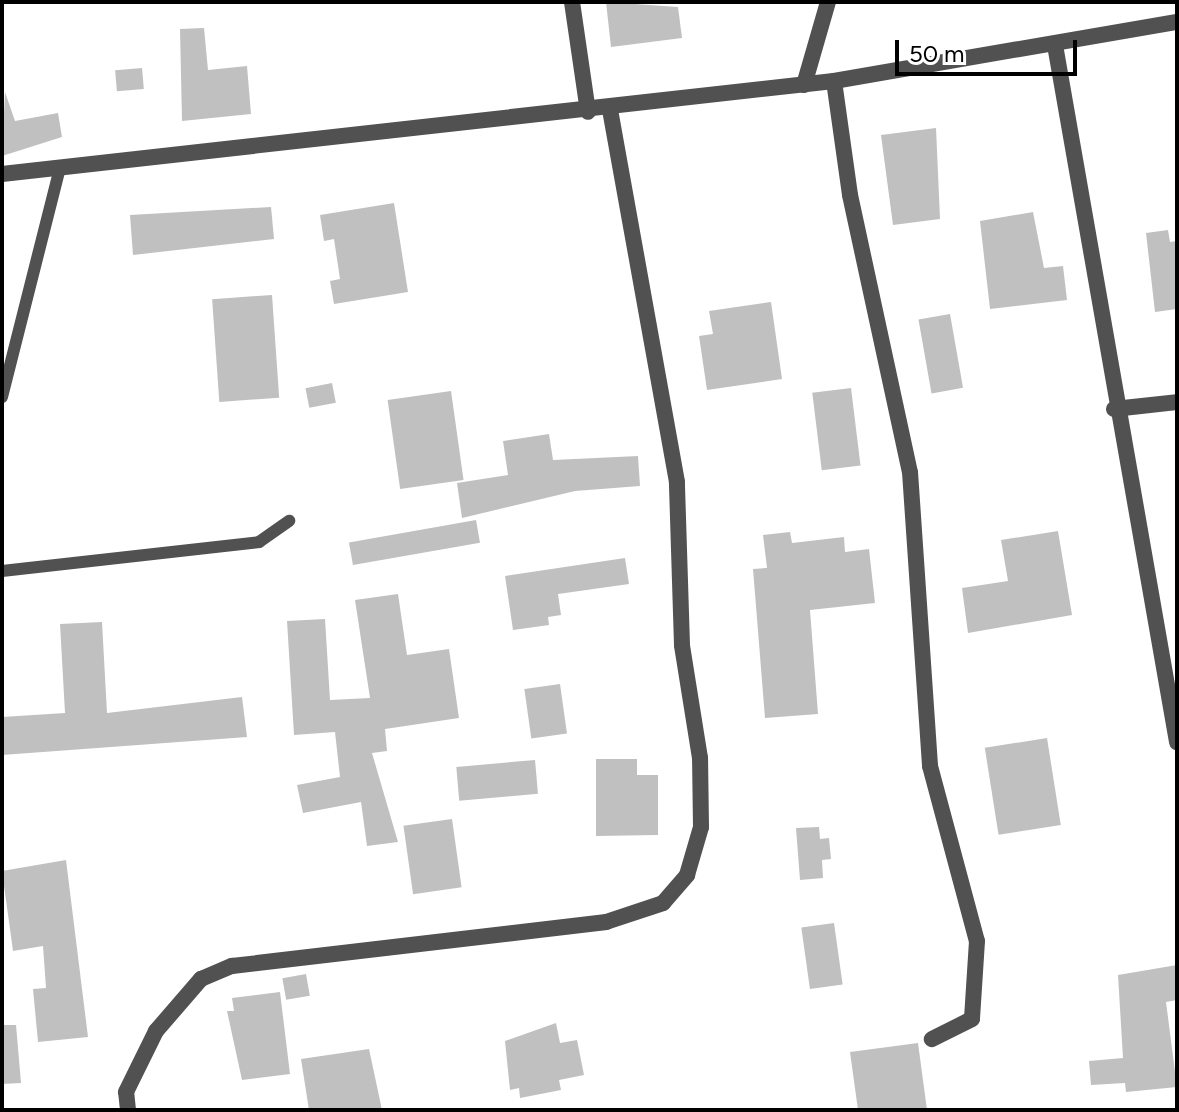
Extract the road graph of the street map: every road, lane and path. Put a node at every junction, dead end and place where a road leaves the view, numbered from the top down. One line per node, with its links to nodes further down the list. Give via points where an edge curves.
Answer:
1 (572, 2): 8 (street)
2 (828, 2): 6 (street)
3 (1177, 22): 4 (street)
4 (1055, 45): 5 (street); 13 (street)
5 (834, 81): 6 (street); 17 (street, via 850,195 910,472 930,766 977,941 972,1019)
6 (804, 85): 7 (street)
7 (610, 109): 8 (street); 18 (street, via 677,482 682,645 700,758 701,827 687,875 663,903 606,922 232,966 211,974 156,1031 126,1092)
8 (588, 112): 9 (street)
9 (59, 171): 10 (street); 11 (lane)
10 (2, 174)
11 (2, 397)
12 (1177, 402): 13 (street)
13 (1114, 409): 16 (street)
14 (289, 521): 15 (lane, via 259,542)
15 (2, 571)
16 (1177, 742)
17 (932, 1039)
18 (128, 1110)

